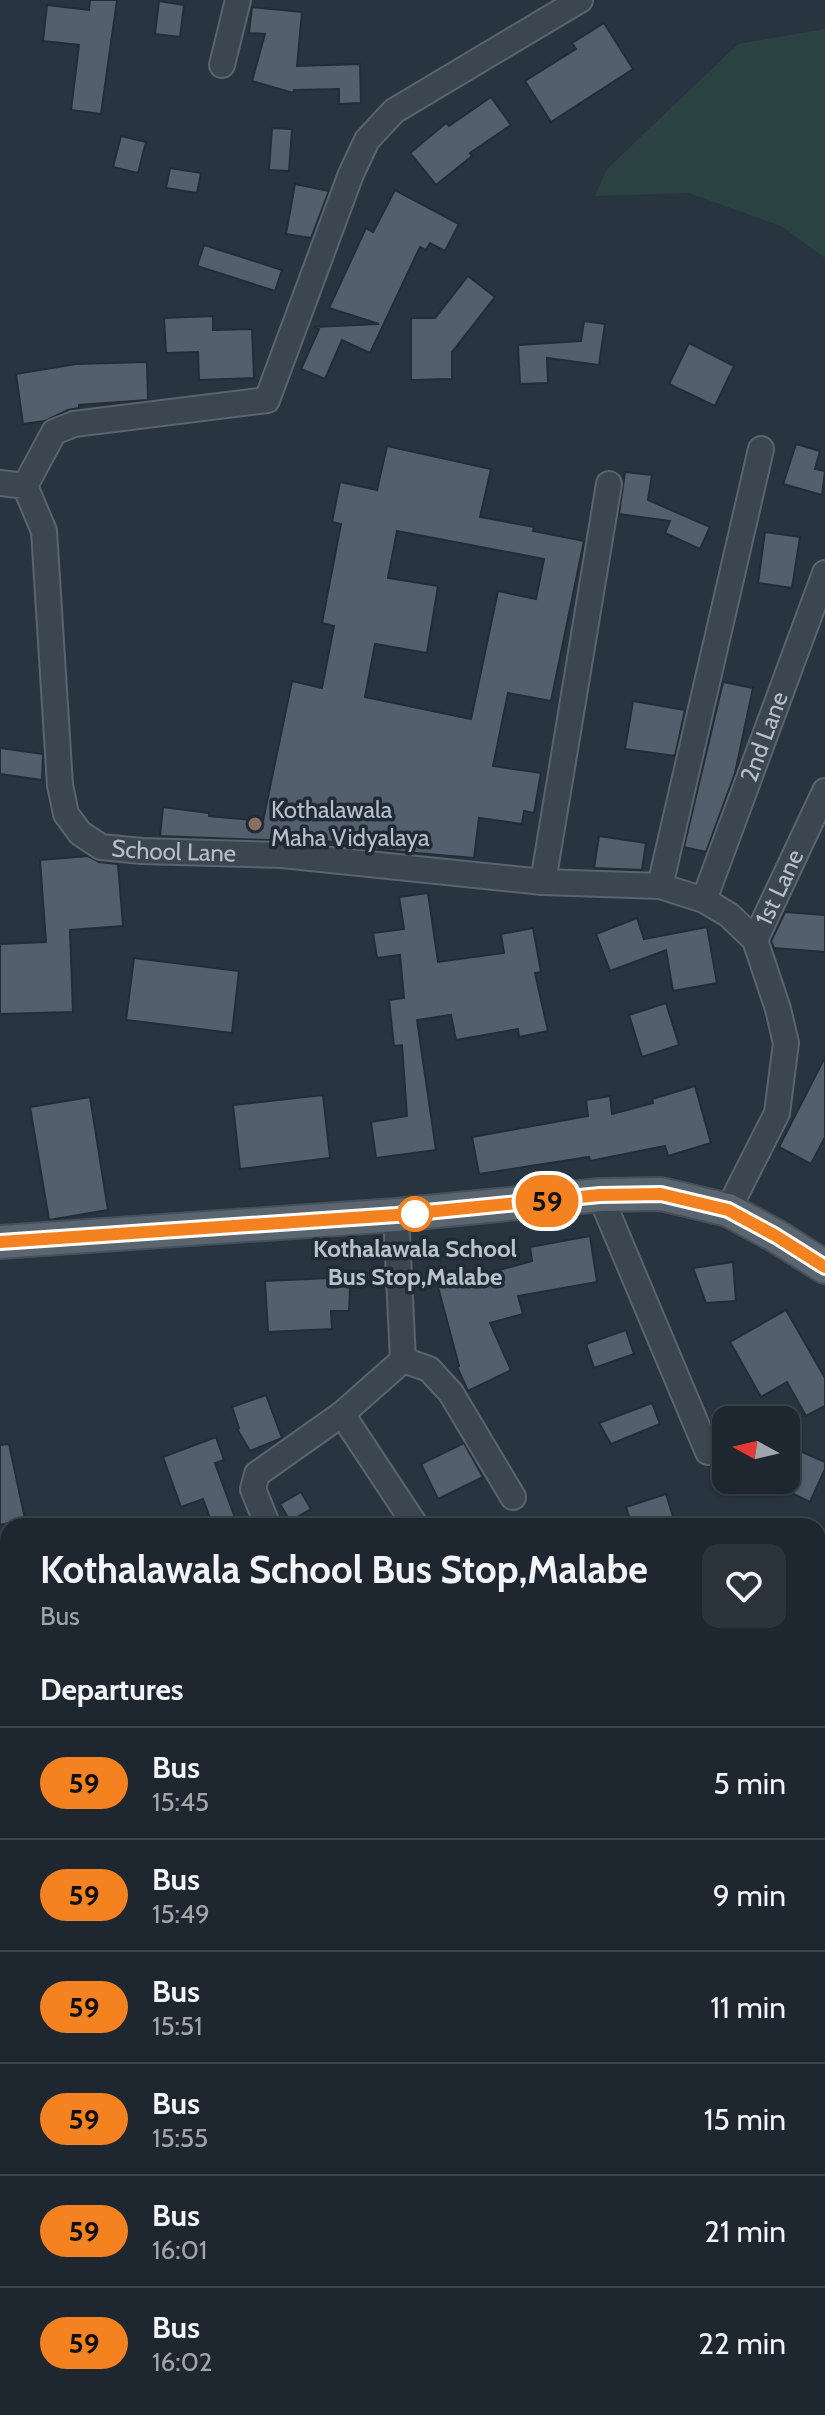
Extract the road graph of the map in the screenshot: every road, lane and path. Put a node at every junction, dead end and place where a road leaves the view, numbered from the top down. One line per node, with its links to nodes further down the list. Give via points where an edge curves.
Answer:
1 (238, 0): 3 (street)
2 (580, 0): 7 (street, via 394,111 367,140 267,400 74,424 54,432)
3 (222, 65)
4 (761, 449): 11 (street)
5 (0, 483): 7 (street)
6 (609, 484): 10 (street)
7 (25, 486): 10 (street, School Lane, via 44,531 60,785 66,814 80,833 101,847 282,855)
8 (825, 573): 12 (street, 2nd Lane)
9 (825, 791): 13 (street, 1st Lane)
10 (543, 882): 11 (street, School Lane)
11 (660, 886): 12 (street, School Lane)
12 (704, 900): 13 (street, School Lane)
13 (755, 940): 15 (street, School Lane, via 786,1043 777,1113)
14 (600, 1195): 15 (main road, via 661,1194); 16 (main road); 21 (street)
15 (728, 1210): 18 (main road)
16 (396, 1215): 17 (main road); 19 (street)
17 (0, 1242)
18 (825, 1267)
19 (403, 1360): 20 (street); 22 (street, via 429,1369 451,1393)
20 (342, 1414): 23 (street, via 257,1474 253,1489); 24 (street)
21 (708, 1452)
22 (513, 1497)
23 (265, 1518)
24 (411, 1518)

